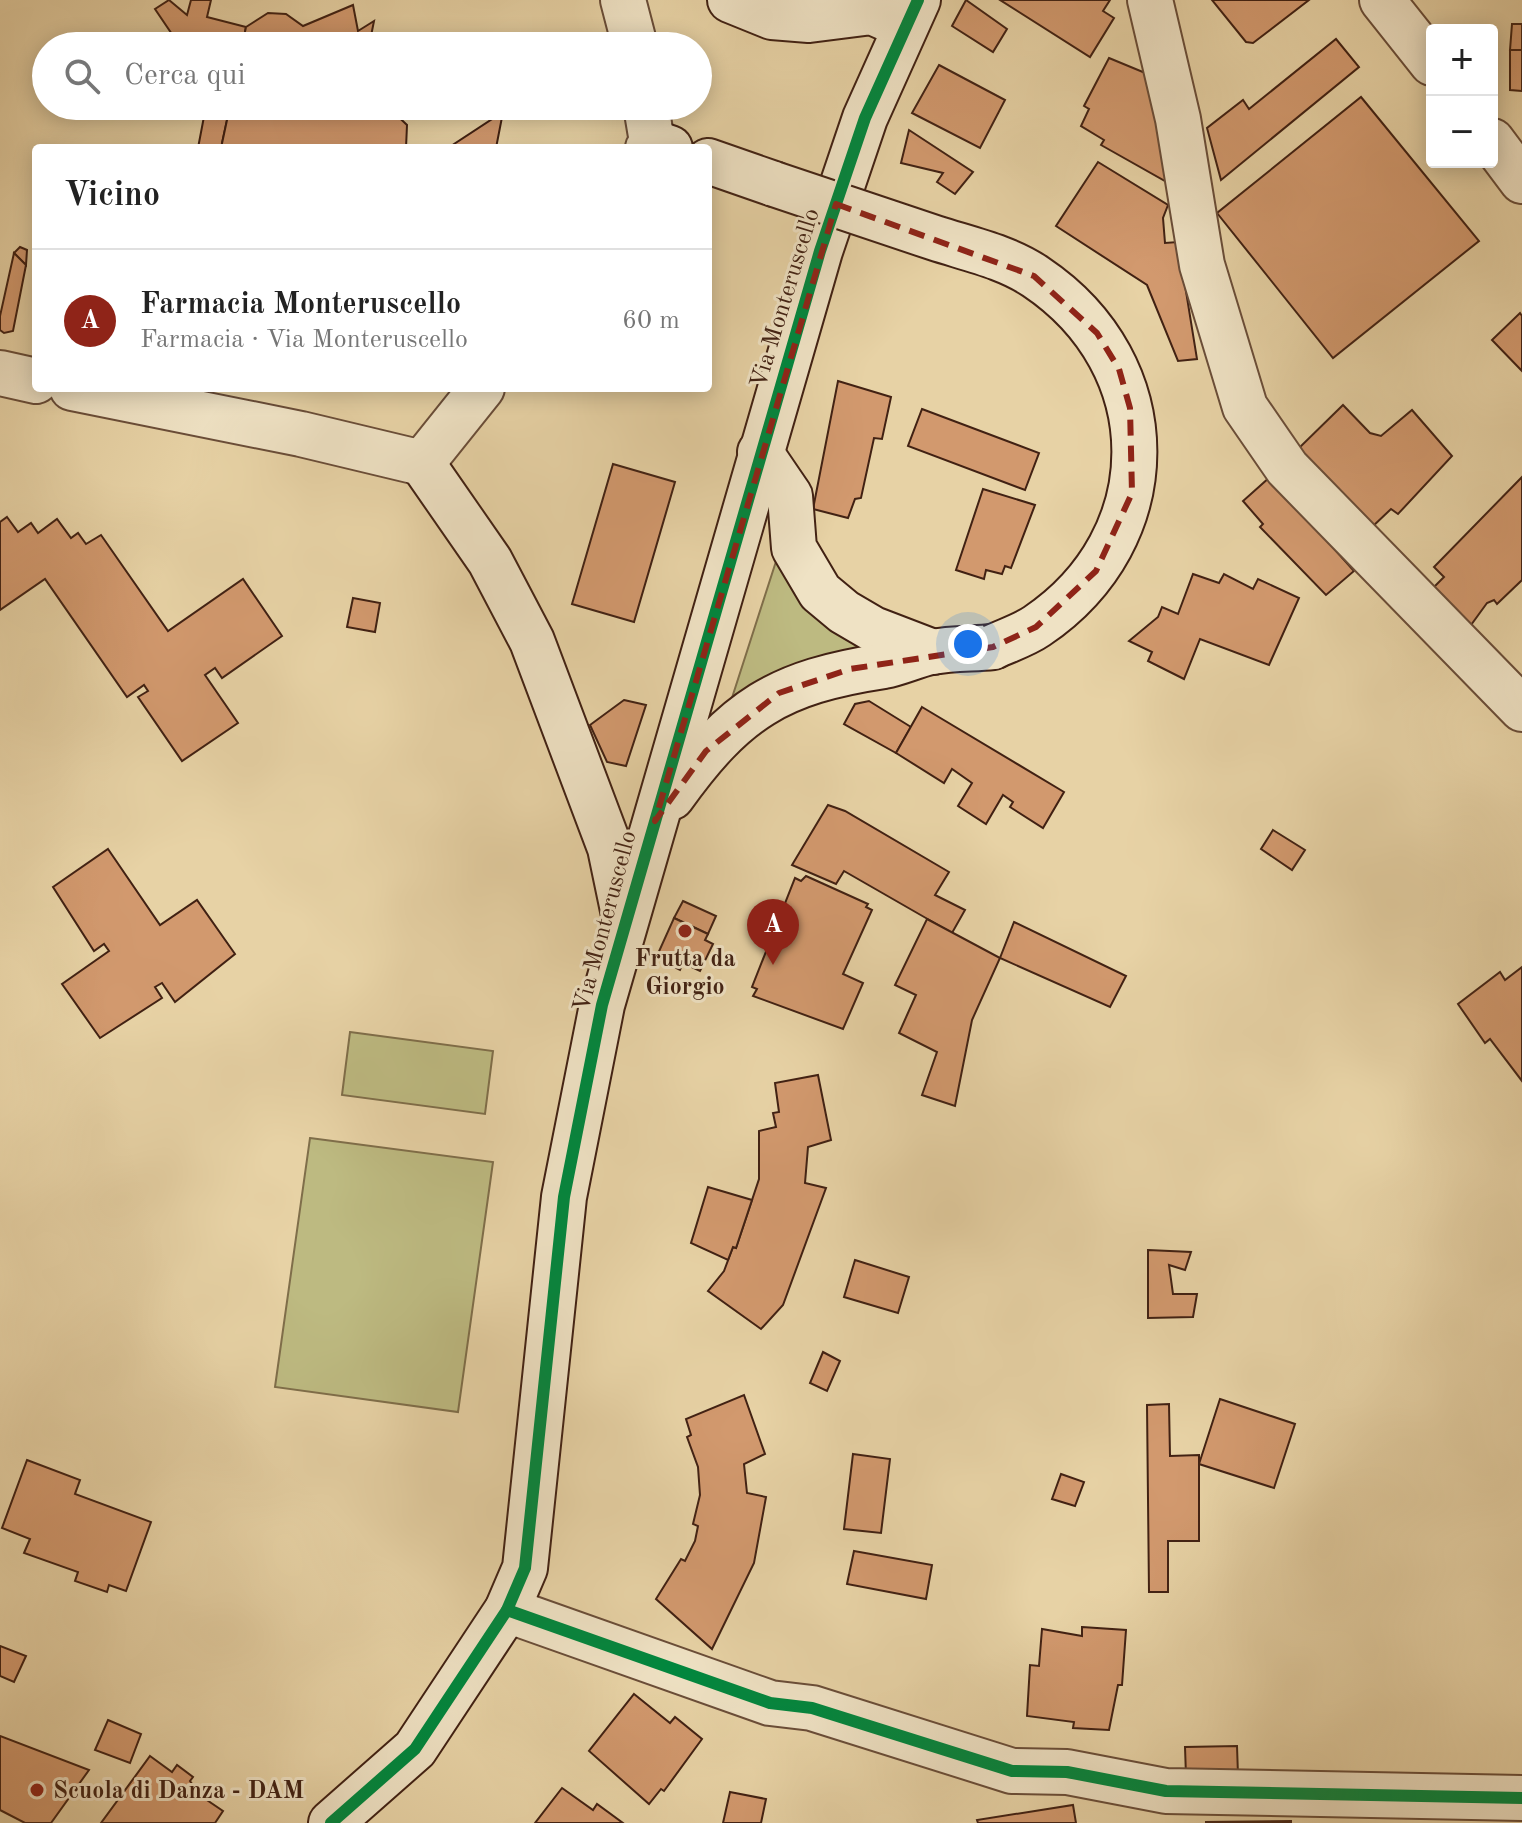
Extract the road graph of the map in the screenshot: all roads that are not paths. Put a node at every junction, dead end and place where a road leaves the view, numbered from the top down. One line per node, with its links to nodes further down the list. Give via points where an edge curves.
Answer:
1 (623, 0): 6 (street)
2 (730, 0): 5 (street, via 772,17 809,20)
3 (1150, 0): 18 (street, via 1178,119 1202,265 1245,407 1287,468)
4 (1382, 0): 7 (street)
5 (911, 13): 15 (street, Via Monteruscello, via 865,118)
6 (631, 32)
7 (1426, 55)
8 (1498, 149): 10 (street)
9 (712, 162): 17 (street, bridge, via 995,257 1034,276 1097,333 1119,369 1136,450 1132,493 1096,571 1036,627 993,647)
10 (1522, 181)
11 (0, 373): 12 (street)
12 (32, 380)
13 (92, 392): 16 (street)
14 (479, 392): 16 (street)
15 (760, 452): 17 (street, via 790,496 794,548 820,592 873,629); 19 (street, Via Monteruscello)
16 (422, 463): 20 (street, via 490,561 532,641 610,848)
17 (933, 652): 19 (street, via 816,678 779,693 743,715 706,751)
18 (1522, 709)
19 (655, 821): 20 (street, Via Monteruscello)
20 (625, 917): 21 (street, Via Monteruscello, via 564,1197 525,1568)
21 (507, 1610): 22 (street, via 770,1703 812,1708 1012,1771 1067,1772 1166,1791); 23 (street, Via Monteruscello, via 415,1749)
22 (1522, 1798)
23 (331, 1823)

